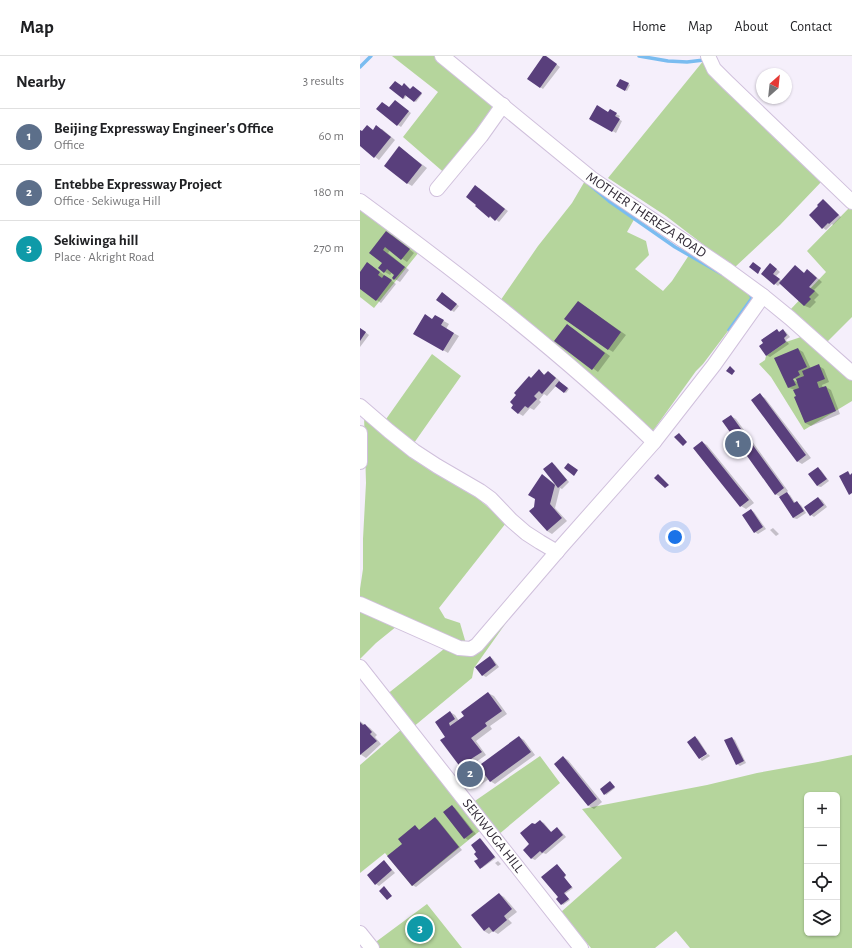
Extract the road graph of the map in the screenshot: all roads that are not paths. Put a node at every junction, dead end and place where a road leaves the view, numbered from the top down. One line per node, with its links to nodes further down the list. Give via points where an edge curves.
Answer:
1 (442, 56): 3 (street, MOTHER THEREZA ROAD)
2 (708, 56): 6 (street, via 714,69 723,79)
3 (503, 106): 4 (street); 7 (street, MOTHER THEREZA ROAD, via 591,178)
4 (438, 189)
5 (360, 201): 11 (street, via 542,343)
6 (852, 202)
7 (763, 296): 8 (street, MOTHER THEREZA ROAD); 11 (street, via 714,365)
8 (852, 373)
9 (360, 406): 13 (street, via 414,451 480,491 526,533)
10 (360, 433): 12 (street)
11 (654, 442): 13 (street)
12 (360, 462)
13 (557, 552): 14 (street, via 471,649 459,648)
14 (360, 604)
15 (360, 667): 18 (street, SEKIWUGA HILL)
16 (360, 933): 17 (street)
17 (372, 948)
18 (581, 948)

